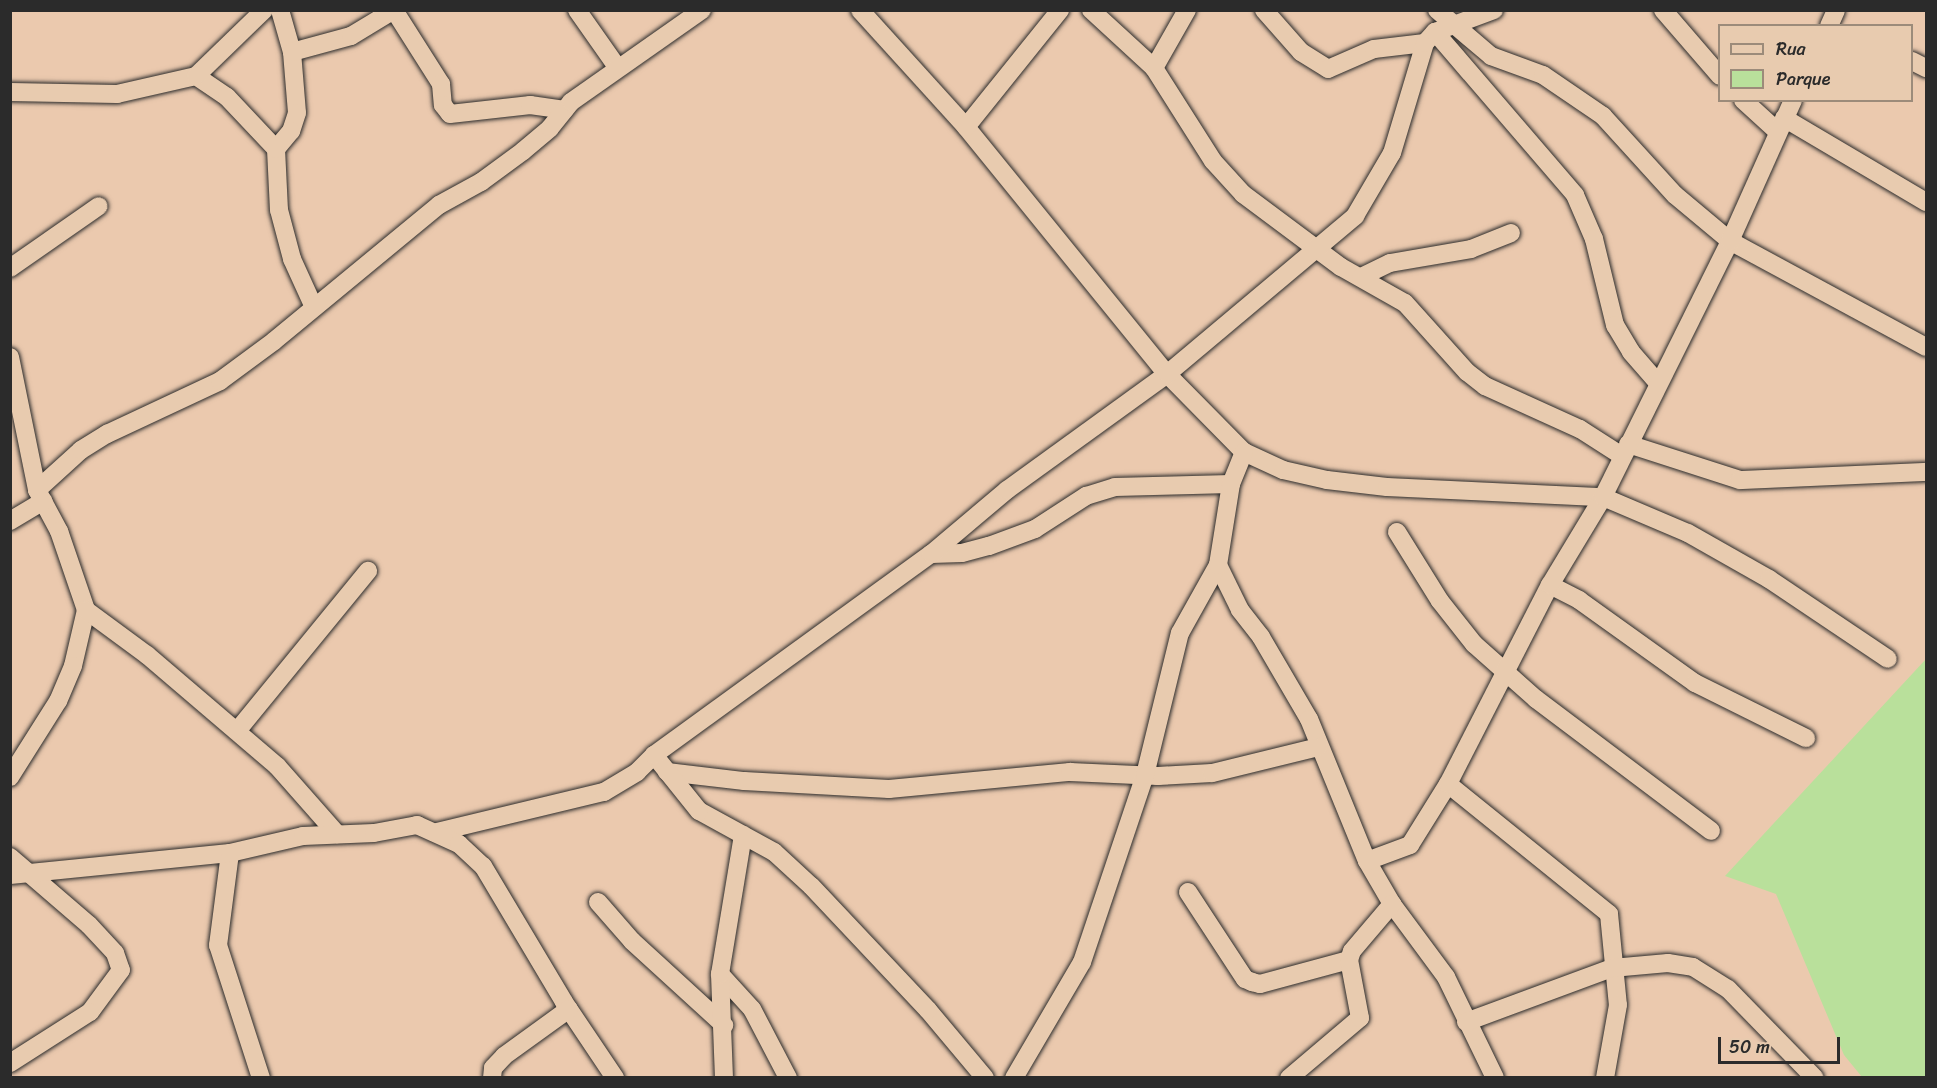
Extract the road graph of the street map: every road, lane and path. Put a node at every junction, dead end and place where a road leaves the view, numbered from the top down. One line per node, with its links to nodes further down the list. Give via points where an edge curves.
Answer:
1 (264, 10): 20 (street)
2 (280, 10): 16 (street)
3 (394, 10): 16 (street, via 351,36); 24 (street, via 441,84 443,105 450,114 530,105)
4 (577, 10): 17 (street)
5 (702, 10): 17 (street)
6 (860, 10): 26 (street)
7 (1060, 10): 26 (street)
8 (1091, 10): 18 (street)
9 (1187, 10): 18 (street)
10 (1264, 10): 15 (street, via 1301,52 1328,69 1374,50)
11 (1437, 10): 14 (street)
12 (1494, 10): 14 (street)
13 (1664, 10): 19 (street)
14 (1454, 25): 15 (street); 31 (street, via 1491,56 1544,75 1603,116 1675,195)
15 (1430, 38): 32 (street, via 1392,153 1379,180 1355,216); 39 (street, via 1575,195 1594,239 1615,325 1631,352)
16 (292, 52): 27 (street, via 297,113 291,131)
17 (616, 68): 24 (street)
18 (1154, 68): 32 (street, via 1213,161 1243,194)
19 (1718, 75)
20 (196, 76): 21 (street, via 117,94); 27 (street, via 227,97)
21 (10, 92)
22 (1746, 102): 25 (street)
23 (1792, 102): 25 (street)
24 (565, 110): 35 (street, via 523,151 481,182 439,205)
25 (1781, 125): 28 (street); 31 (street)
26 (966, 127): 38 (street)
27 (276, 149): 35 (street, via 279,210 292,260)
28 (1926, 202)
29 (99, 206): 33 (street)
30 (1511, 233): 34 (street, via 1471,249 1390,263)
31 (1730, 241): 36 (street); 39 (street)
32 (1317, 250): 34 (street); 38 (street)
33 (10, 268)
34 (1361, 277): 41 (street, via 1405,303 1467,372 1485,386)
35 (313, 306): 45 (street, via 220,381 81,450)
36 (1926, 347)
37 (10, 357): 40 (street)
38 (1167, 374): 42 (street); 49 (street, via 1007,490)
39 (1657, 382): 41 (street)
40 (16, 421): 45 (street)
41 (1625, 450): 43 (street, via 1740,480); 46 (street)
42 (1244, 452): 44 (street); 46 (street, via 1283,470 1339,482)
43 (1926, 472)
44 (1232, 484): 49 (street, via 1115,487 1086,496 1035,529 989,546 962,553); 50 (street)
45 (40, 496): 47 (street); 53 (street, via 59,531)
46 (1603, 497): 52 (street); 54 (street, via 1698,539 1769,579)
47 (10, 521)
48 (1397, 532): 55 (street, via 1473,644)
49 (931, 554): 59 (street)
50 (1218, 565): 58 (street, via 1239,610 1261,637 1309,719); 61 (street, via 1180,633)
51 (368, 571): 56 (street)
52 (1550, 585): 55 (street); 57 (street, via 1579,600 1695,682)
53 (86, 610): 56 (street, via 147,655); 62 (street, via 73,666 58,701)
54 (1888, 659)
55 (1505, 673): 63 (street); 64 (street)
56 (237, 731): 66 (street, via 277,766)
57 (1806, 738)
58 (1319, 747): 61 (street, via 1212,773); 70 (street)
59 (654, 754): 60 (street); 65 (street, via 637,772 604,792)
60 (667, 772): 61 (street, via 744,781 889,789 1070,772); 67 (street, via 699,811)
61 (1145, 775): 88 (street, via 1082,962)
62 (10, 777)
63 (1448, 784): 70 (street, via 1410,845); 76 (street, via 1609,914)
64 (1711, 831)
65 (437, 832): 66 (street, via 417,825); 78 (street, via 459,844 483,866)
66 (337, 834): 68 (street, via 303,836)
67 (743, 835): 77 (street); 87 (street, via 774,852 812,886)
68 (230, 853): 71 (street); 82 (street, via 218,945)
69 (10, 857): 71 (street)
70 (1367, 861): 74 (street)
71 (19, 874): 81 (street, via 89,925 115,953 122,970 90,1012)
72 (1188, 892): 75 (street, via 1245,979 1252,982)
73 (598, 902): 80 (street, via 632,941)
74 (1392, 904): 75 (street, via 1352,951); 79 (street, via 1446,977)
75 (1349, 960): 89 (street, via 1360,1018)
76 (1611, 968): 79 (street); 91 (street, via 1618,1005); 92 (street, via 1668,963 1693,967 1728,989)
77 (720, 974): 80 (street); 86 (street, via 752,1010)
78 (569, 1009): 83 (street, via 504,1056 493,1068); 84 (street)
79 (1466, 1022): 90 (street)
80 (724, 1025): 85 (street)
81 (10, 1063)
82 (261, 1077)
83 (492, 1077)
84 (615, 1077)
85 (724, 1077)
86 (788, 1077)
87 (985, 1077)
88 (1014, 1077)
89 (1289, 1077)
90 (1495, 1077)
91 (1605, 1077)
92 (1815, 1077)

